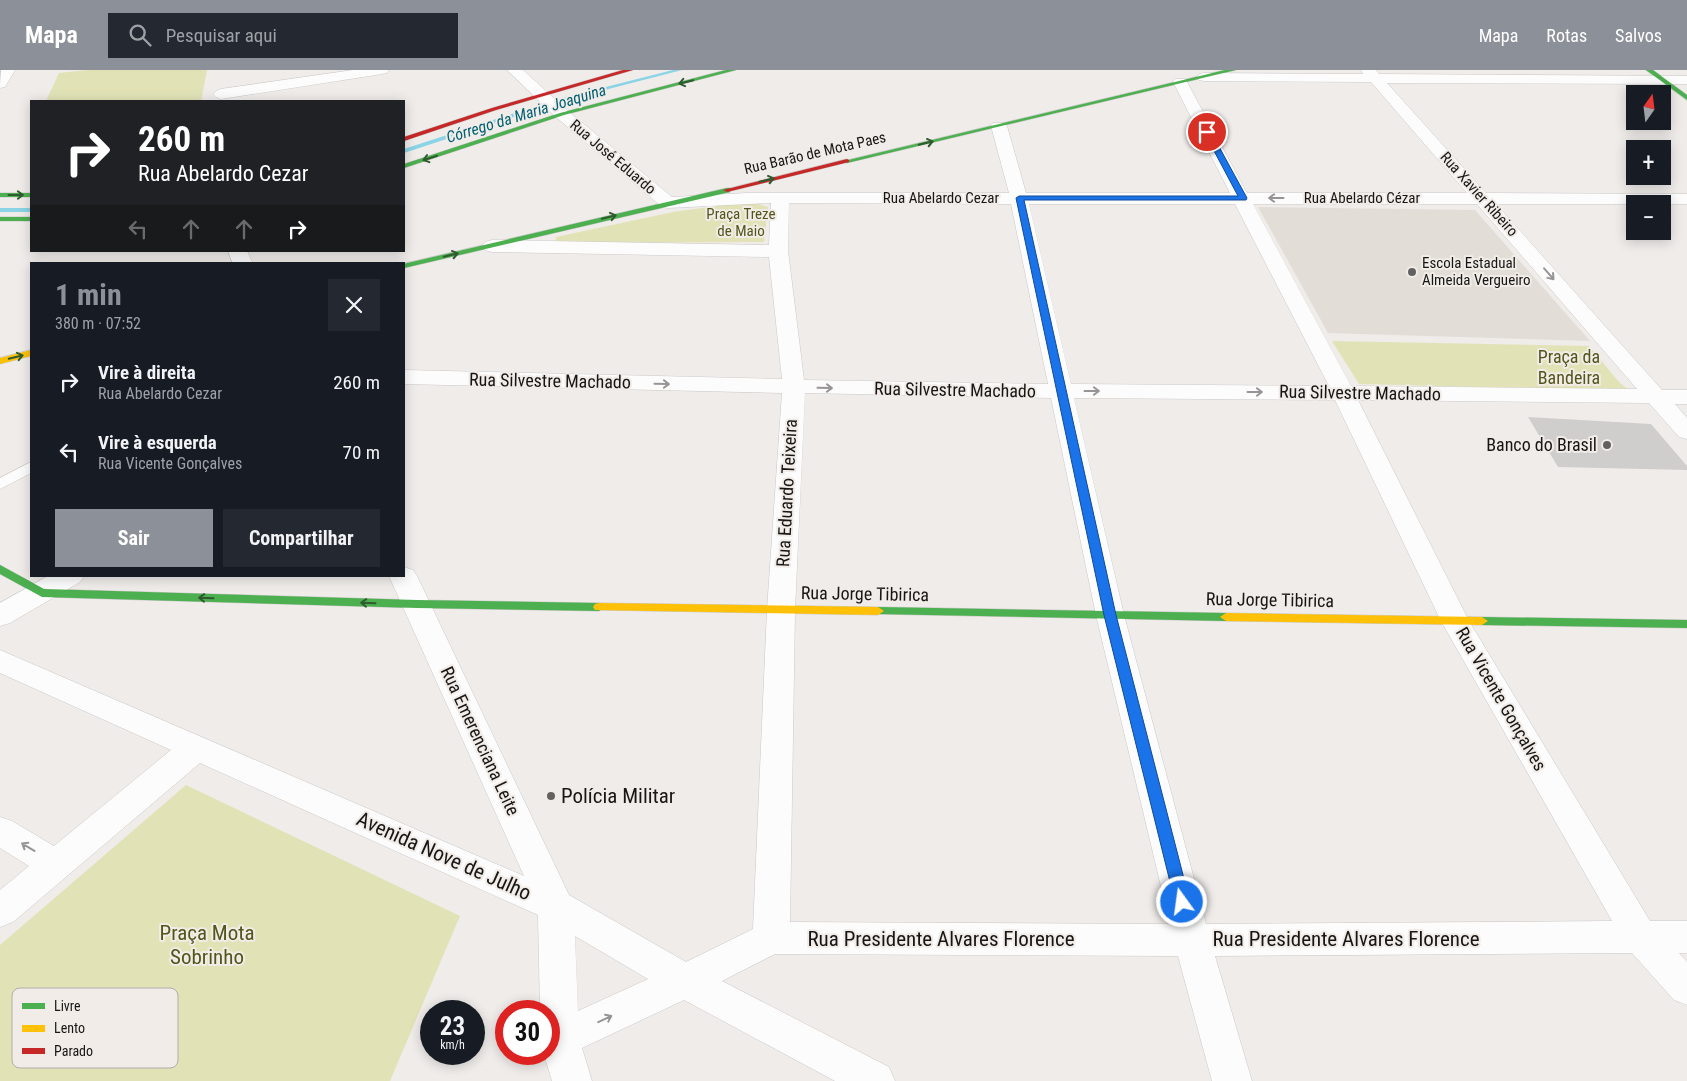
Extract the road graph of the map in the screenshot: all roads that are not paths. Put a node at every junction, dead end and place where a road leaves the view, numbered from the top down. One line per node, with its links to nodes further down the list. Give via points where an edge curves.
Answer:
1 (8, 70): 14 (street)
2 (382, 70): 8 (street)
3 (514, 70): 16 (street, Rua José Eduardo)
4 (630, 70): 16 (main road)
5 (734, 70): 18 (main road, one-way to 18)
6 (1233, 70): 10 (main road, Rua Barão de Mota Paes)
7 (1649, 70): 11 (main road)
8 (333, 74): 15 (street)
9 (1372, 74): 10 (street); 11 (street); 27 (street, Rua Xavier Ribeiro)
10 (1204, 78): 13 (main road, Rua Barão de Mota Paes)
11 (1663, 80): 12 (street); 17 (main road)
12 (1687, 80)
13 (1180, 82): 19 (main road, Rua Barão de Mota Paes); 26 (street)
14 (0, 84)
15 (221, 94)
16 (542, 96): 18 (street, Rua José Eduardo); 20 (main road)
17 (1687, 98)
18 (562, 114): 21 (main road, one-way to 21); 29 (street, Rua José Eduardo)
19 (998, 126): 25 (street); 29 (main road, Rua Barão de Mota Paes, one-way to 19)
20 (405, 139)
21 (405, 166)
22 (0, 195): 23 (main road, one-way to 23)
23 (30, 195)
24 (780, 198): 25 (street, Rua Abelardo Cezar); 29 (street, Rua Abelardo Cezar); 33 (street, Rua Eduardo Teixeira)
25 (1019, 198): 26 (street, Rua Abelardo Cezar); 39 (street)
26 (1243, 198): 27 (street, Rua Abelardo Cézar, one-way to 26); 40 (street)
27 (1482, 198): 28 (street); 41 (street, Rua Xavier Ribeiro, one-way to 41)
28 (1687, 199)
29 (668, 203): 32 (main road, Rua Barão de Mota Paes, one-way to 29)
30 (0, 219): 31 (main road)
31 (30, 219)
32 (492, 246): 33 (street); 34 (main road, Rua Barão de Mota Paes, one-way to 32)
33 (778, 251): 38 (street, Rua Eduardo Teixeira)
34 (405, 266)
35 (30, 353): 36 (main road, one-way to 35)
36 (0, 361)
37 (405, 377): 38 (street, Rua Silvestre Machado, one-way to 38)
38 (794, 387): 39 (street, Rua Silvestre Machado, one-way to 39); 51 (street, Rua Eduardo Teixeira)
39 (1061, 391): 40 (street, Rua Silvestre Machado, one-way to 40); 52 (street)
40 (1343, 392): 41 (street, Rua Silvestre Machado); 54 (street, Rua Vicente Gonçalves)
41 (1657, 397): 42 (street, Rua Silvestre Machado); 43 (street, Rua Xavier Ribeiro)
42 (1687, 397)
43 (1687, 432)
44 (30, 468): 45 (lane)
45 (0, 484)
46 (0, 569): 49 (main road)
47 (68, 577): 49 (street)
48 (404, 577): 50 (street, Rua Emerenciana Leite)
49 (42, 593): 50 (main road, Rua Jorge Tibirica, one-way to 49); 53 (street)
50 (417, 604): 51 (main road, Rua Jorge Tibirica); 60 (street, Rua Emerenciana Leite)
51 (780, 610): 52 (main road, Rua Jorge Tibirica); 64 (street, Rua Eduardo Teixeira)
52 (1110, 615): 54 (main road, Rua Jorge Tibirica); 65 (street)
53 (0, 616)
54 (1455, 621): 55 (main road, Rua Jorge Tibirica); 62 (street, Rua Vicente Gonçalves)
55 (1687, 624)
56 (0, 661): 57 (street, Avenida Nove de Julho)
57 (196, 747): 59 (street); 60 (street, Avenida Nove de Julho)
58 (0, 831): 59 (street, one-way to 58)
59 (56, 864): 61 (street)
60 (556, 906): 66 (street, Avenida Nove de Julho); 68 (street)
61 (0, 911)
62 (1640, 937): 63 (street, Rua Presidente Alvares Florence); 65 (street, Rua Presidente Alvares Florence); 67 (street, Rua Vicente Gonçalves)
63 (1687, 937)
64 (771, 938): 65 (street, Rua Presidente Alvares Florence); 66 (street, Rua Presidente Alvares Florence)
65 (1192, 940): 72 (street)
66 (685, 981): 69 (street, Rua Presidente Alvares Florence, one-way to 66); 71 (street, Avenida Nove de Julho)
67 (1687, 988)
68 (559, 1000)
69 (560, 1039): 70 (street)
70 (572, 1081)
71 (874, 1081)
72 (1232, 1081)

